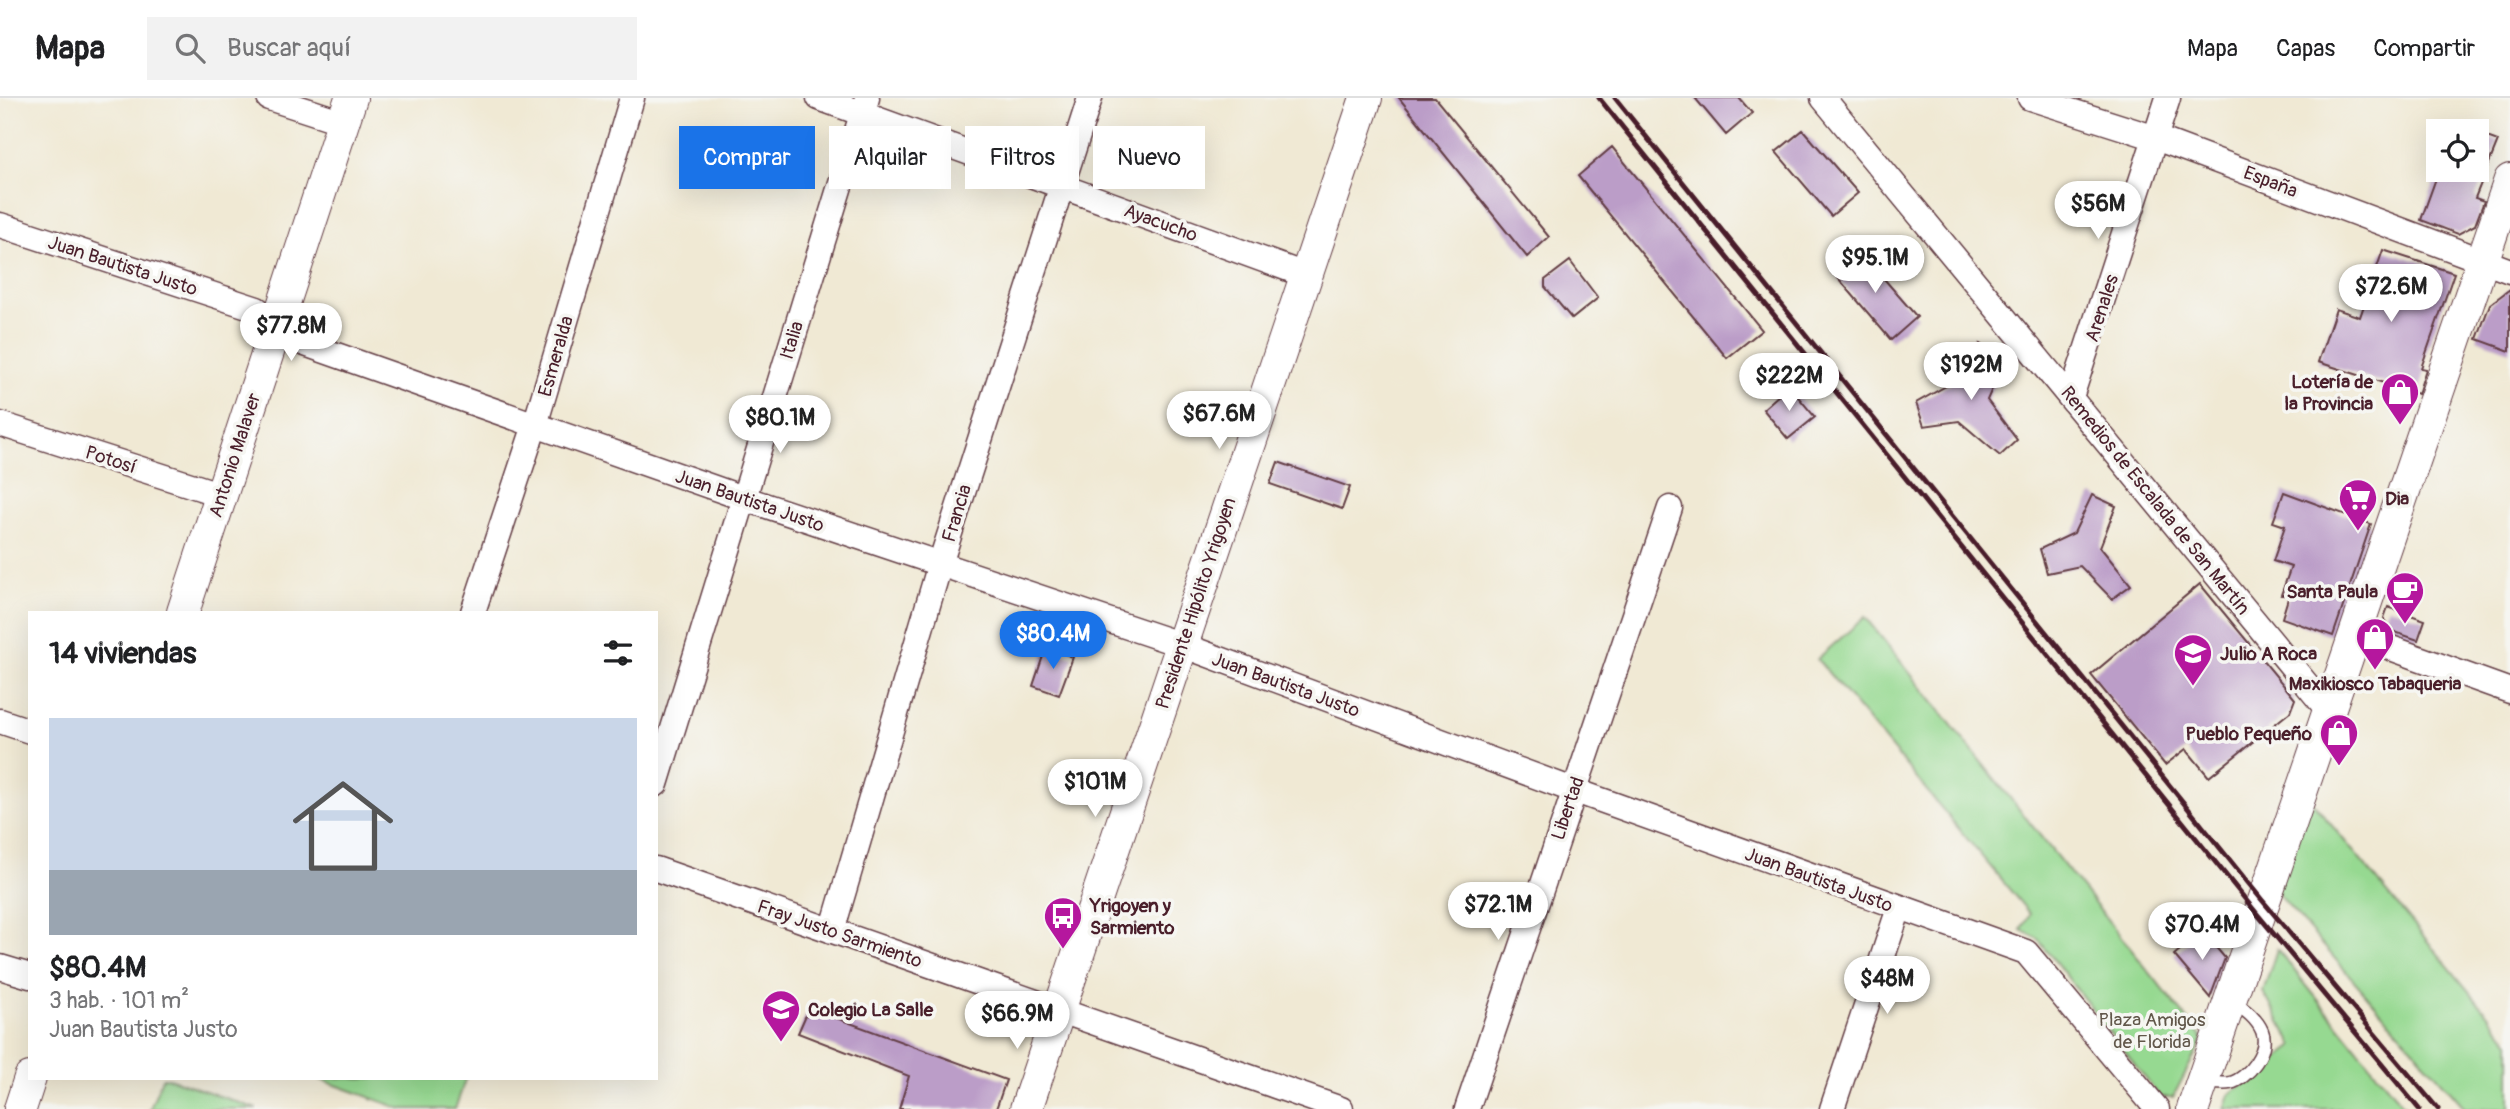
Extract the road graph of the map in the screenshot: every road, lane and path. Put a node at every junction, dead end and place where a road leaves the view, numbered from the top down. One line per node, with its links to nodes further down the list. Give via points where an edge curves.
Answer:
1 (269, 98): 10 (street)
2 (632, 98): 23 (street, Esmeralda)
3 (819, 98): 9 (street, Ayacucho)
4 (1090, 98): 11 (street, Francia)
5 (1366, 98): 19 (street, Presidente Hipólito Yrigoyen)
6 (1823, 98): 21 (street, Remedios de Escalada de San Martín)
7 (2030, 98): 12 (street, España)
8 (2168, 98): 12 (street, Arenales)
9 (864, 106): 13 (street, Ayacucho); 25 (street, Italia)
10 (347, 110): 20 (street, Antonio Malaver)
11 (1079, 130)
12 (2156, 138): 18 (street, España); 21 (street, Arenales)
13 (965, 146)
14 (2510, 180): 18 (street)
15 (1058, 189): 27 (street, Francia)
16 (1073, 189): 19 (street, Ayacucho)
17 (0, 225): 20 (street, Juan Bautista Justo, via 257,309)
18 (2496, 266): 30 (street)
19 (1305, 275): 31 (street, Presidente Hipólito Yrigoyen)
20 (276, 324): 23 (street, Juan Bautista Justo, via 295,340); 24 (street, Antonio Malaver)
21 (2071, 397): 33 (street, Remedios de Escalada de San Martín)
22 (0, 424): 24 (street, Potosí)
23 (535, 425): 25 (street, Juan Bautista Justo); 29 (street, Esmeralda)
24 (222, 495): 28 (street, Antonio Malaver)
25 (743, 498): 27 (street, Juan Bautista Justo); 36 (street, Italia)
26 (1670, 509): 37 (street, Libertad)
27 (940, 564): 31 (street, Juan Bautista Justo); 40 (street, Francia)
28 (183, 611)
29 (473, 611)
30 (2352, 635): 32 (street); 33 (street)
31 (1182, 645): 37 (street, Juan Bautista Justo); 44 (street, Presidente Hipólito Yrigoyen)
32 (2510, 691)
33 (2327, 709): 43 (street)
34 (0, 721): 35 (street)
35 (28, 730)
36 (658, 777)
37 (1573, 790): 39 (street, Juan Bautista Justo); 50 (street, Libertad)
38 (658, 870): 40 (street, Fray Justo Sarmiento)
39 (1899, 908): 51 (street); 52 (street, Juan Bautista Justo, via 2026,952)
40 (832, 931): 44 (street, Fray Justo Sarmiento)
41 (0, 967): 42 (street)
42 (28, 975)
43 (2230, 999): 46 (street); 46 (lane, via 2260,1027 2262,1051 2242,1077)
44 (1059, 1010): 48 (street, Presidente Hipólito Yrigoyen); 49 (street, Fray Justo Sarmiento)
45 (29, 1080): 47 (street)
46 (2197, 1095)
47 (20, 1109)
48 (1026, 1109)
49 (1341, 1109)
50 (1466, 1109)
51 (1832, 1109)
52 (2157, 1109)

